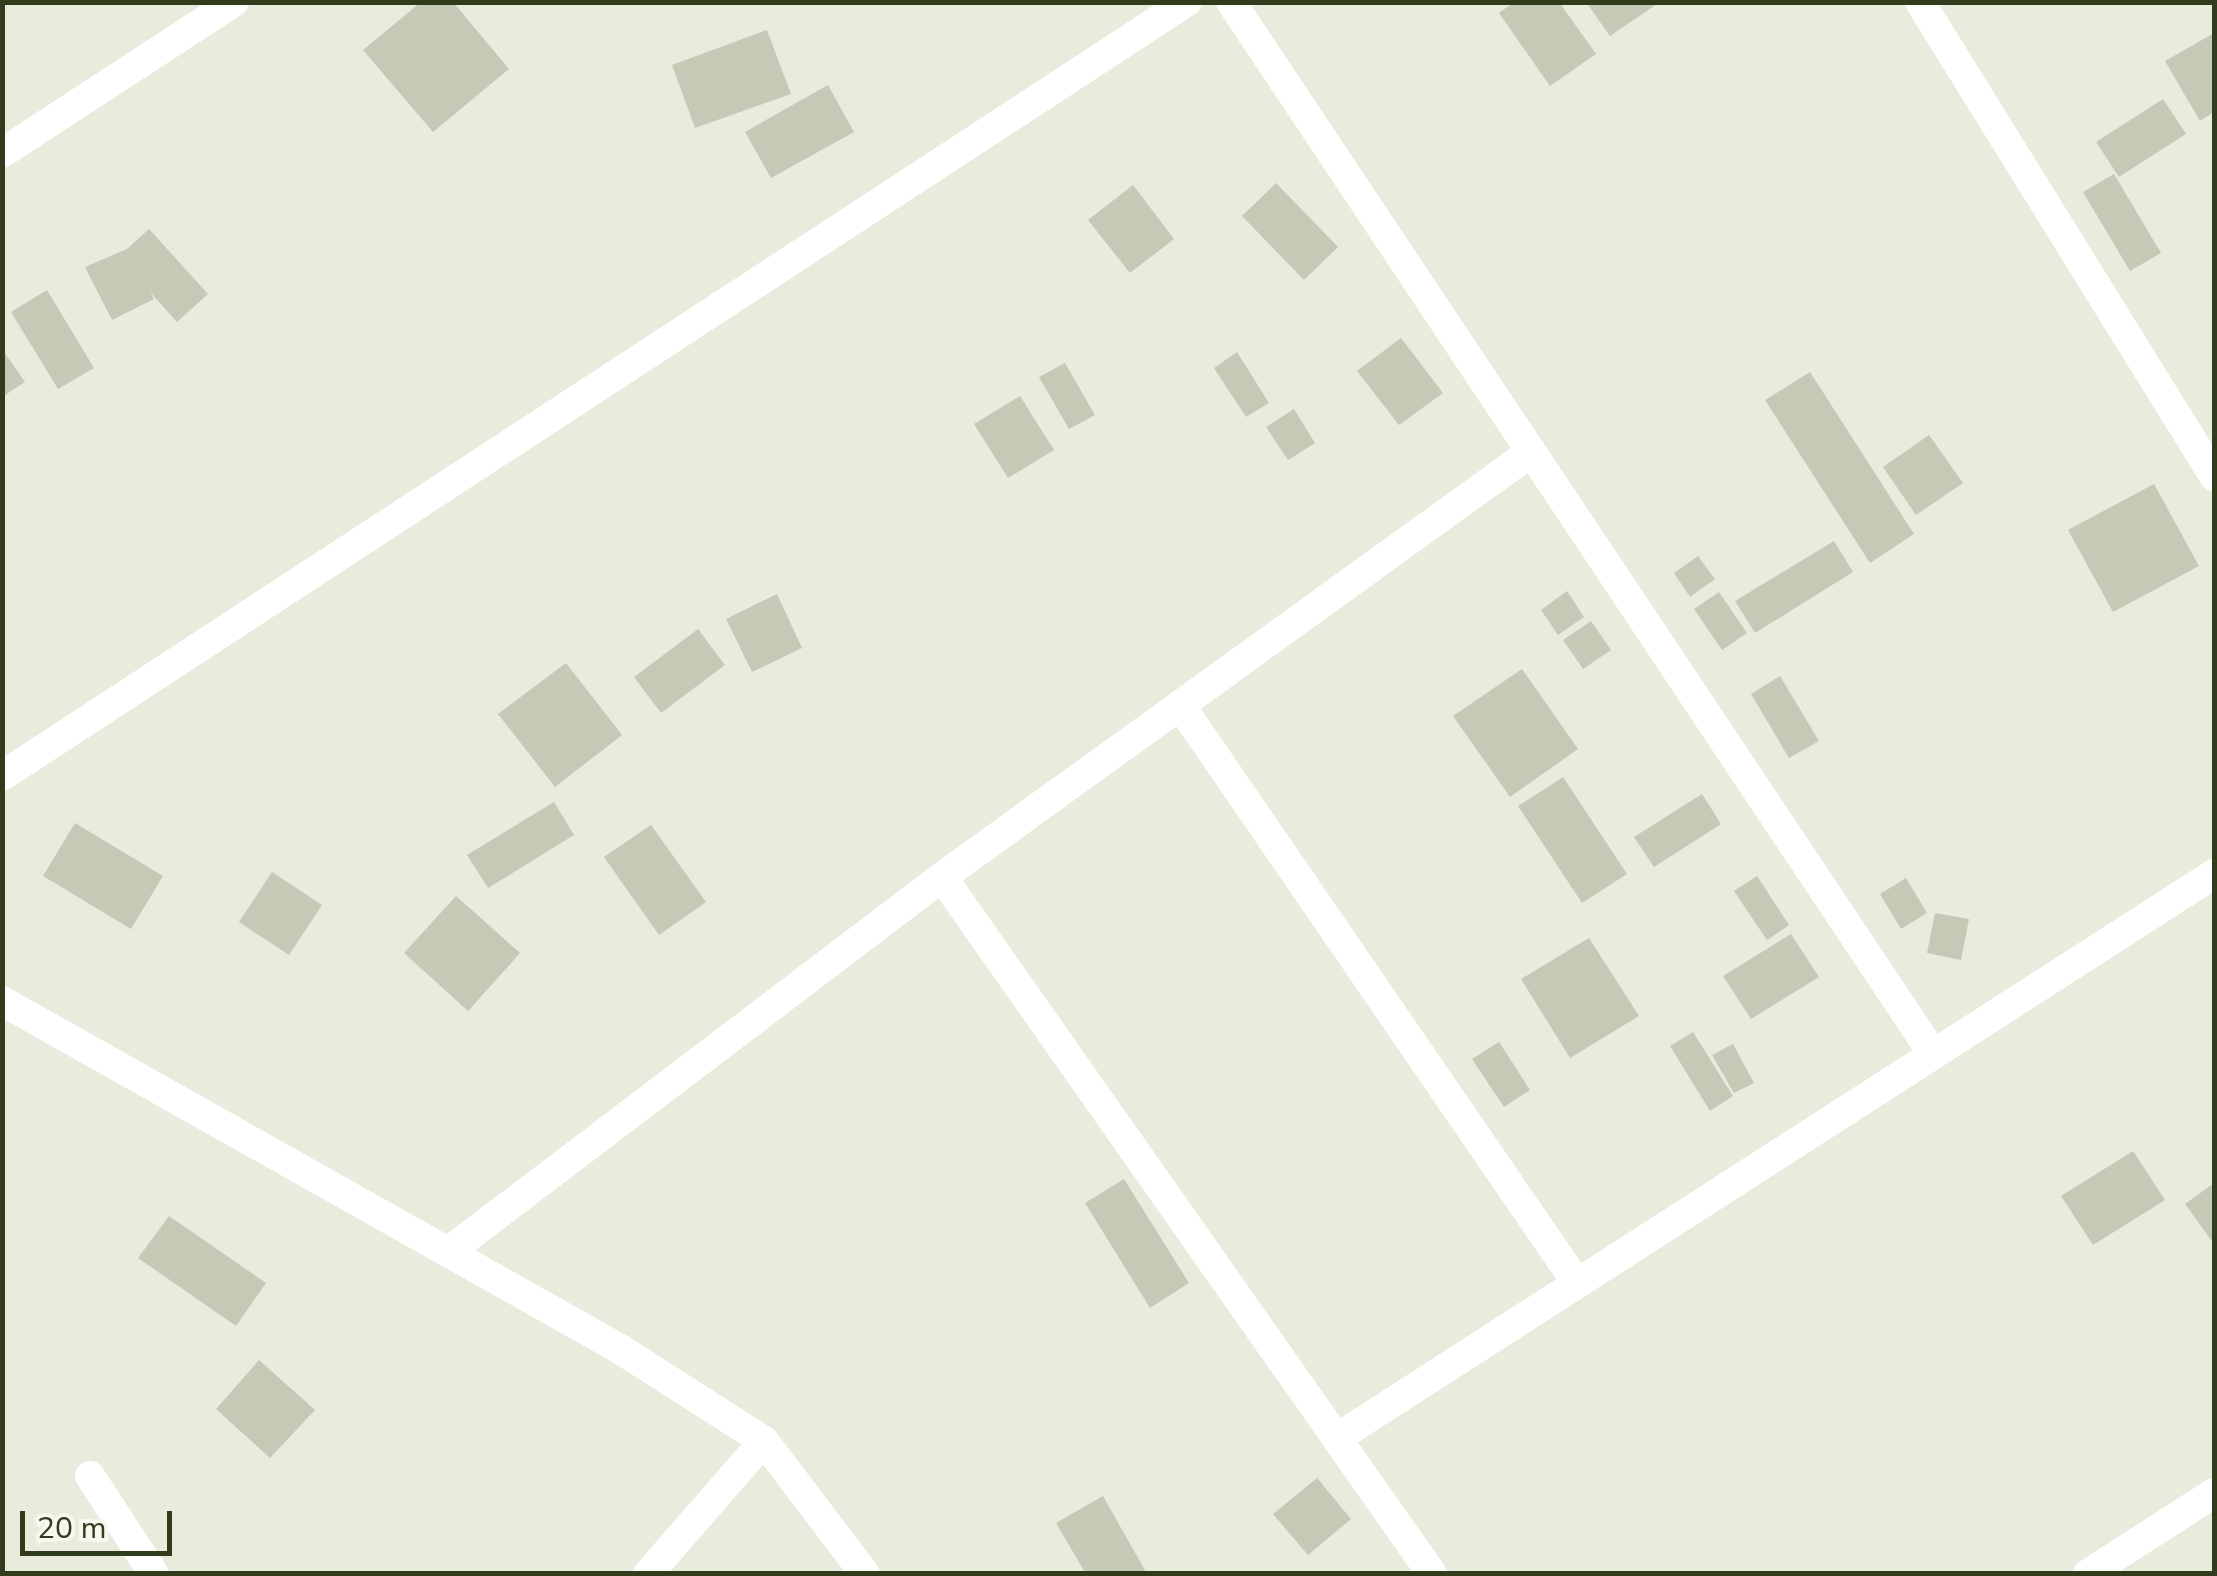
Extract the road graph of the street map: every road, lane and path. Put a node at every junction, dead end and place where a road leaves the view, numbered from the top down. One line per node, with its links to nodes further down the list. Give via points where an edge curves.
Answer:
1 (234, 2): 5 (street)
2 (1186, 2): 9 (street)
3 (1231, 2): 6 (street)
4 (1920, 2): 7 (street)
5 (2, 152)
6 (1532, 452): 8 (street); 13 (street)
7 (2214, 476)
8 (1180, 705): 11 (street); 15 (street)
9 (2, 776)
10 (2214, 874): 13 (street)
11 (942, 876): 14 (street); 16 (street)
12 (2, 1001): 14 (street)
13 (1933, 1054): 15 (street)
14 (448, 1252): 17 (street)
15 (1577, 1284): 16 (street)
16 (1337, 1438): 23 (street)
17 (764, 1440): 21 (street); 22 (street)
18 (90, 1476): 20 (street)
19 (2214, 1493): 24 (street)
20 (154, 1574)
21 (648, 1574)
22 (866, 1574)
23 (1432, 1574)
24 (2088, 1574)

